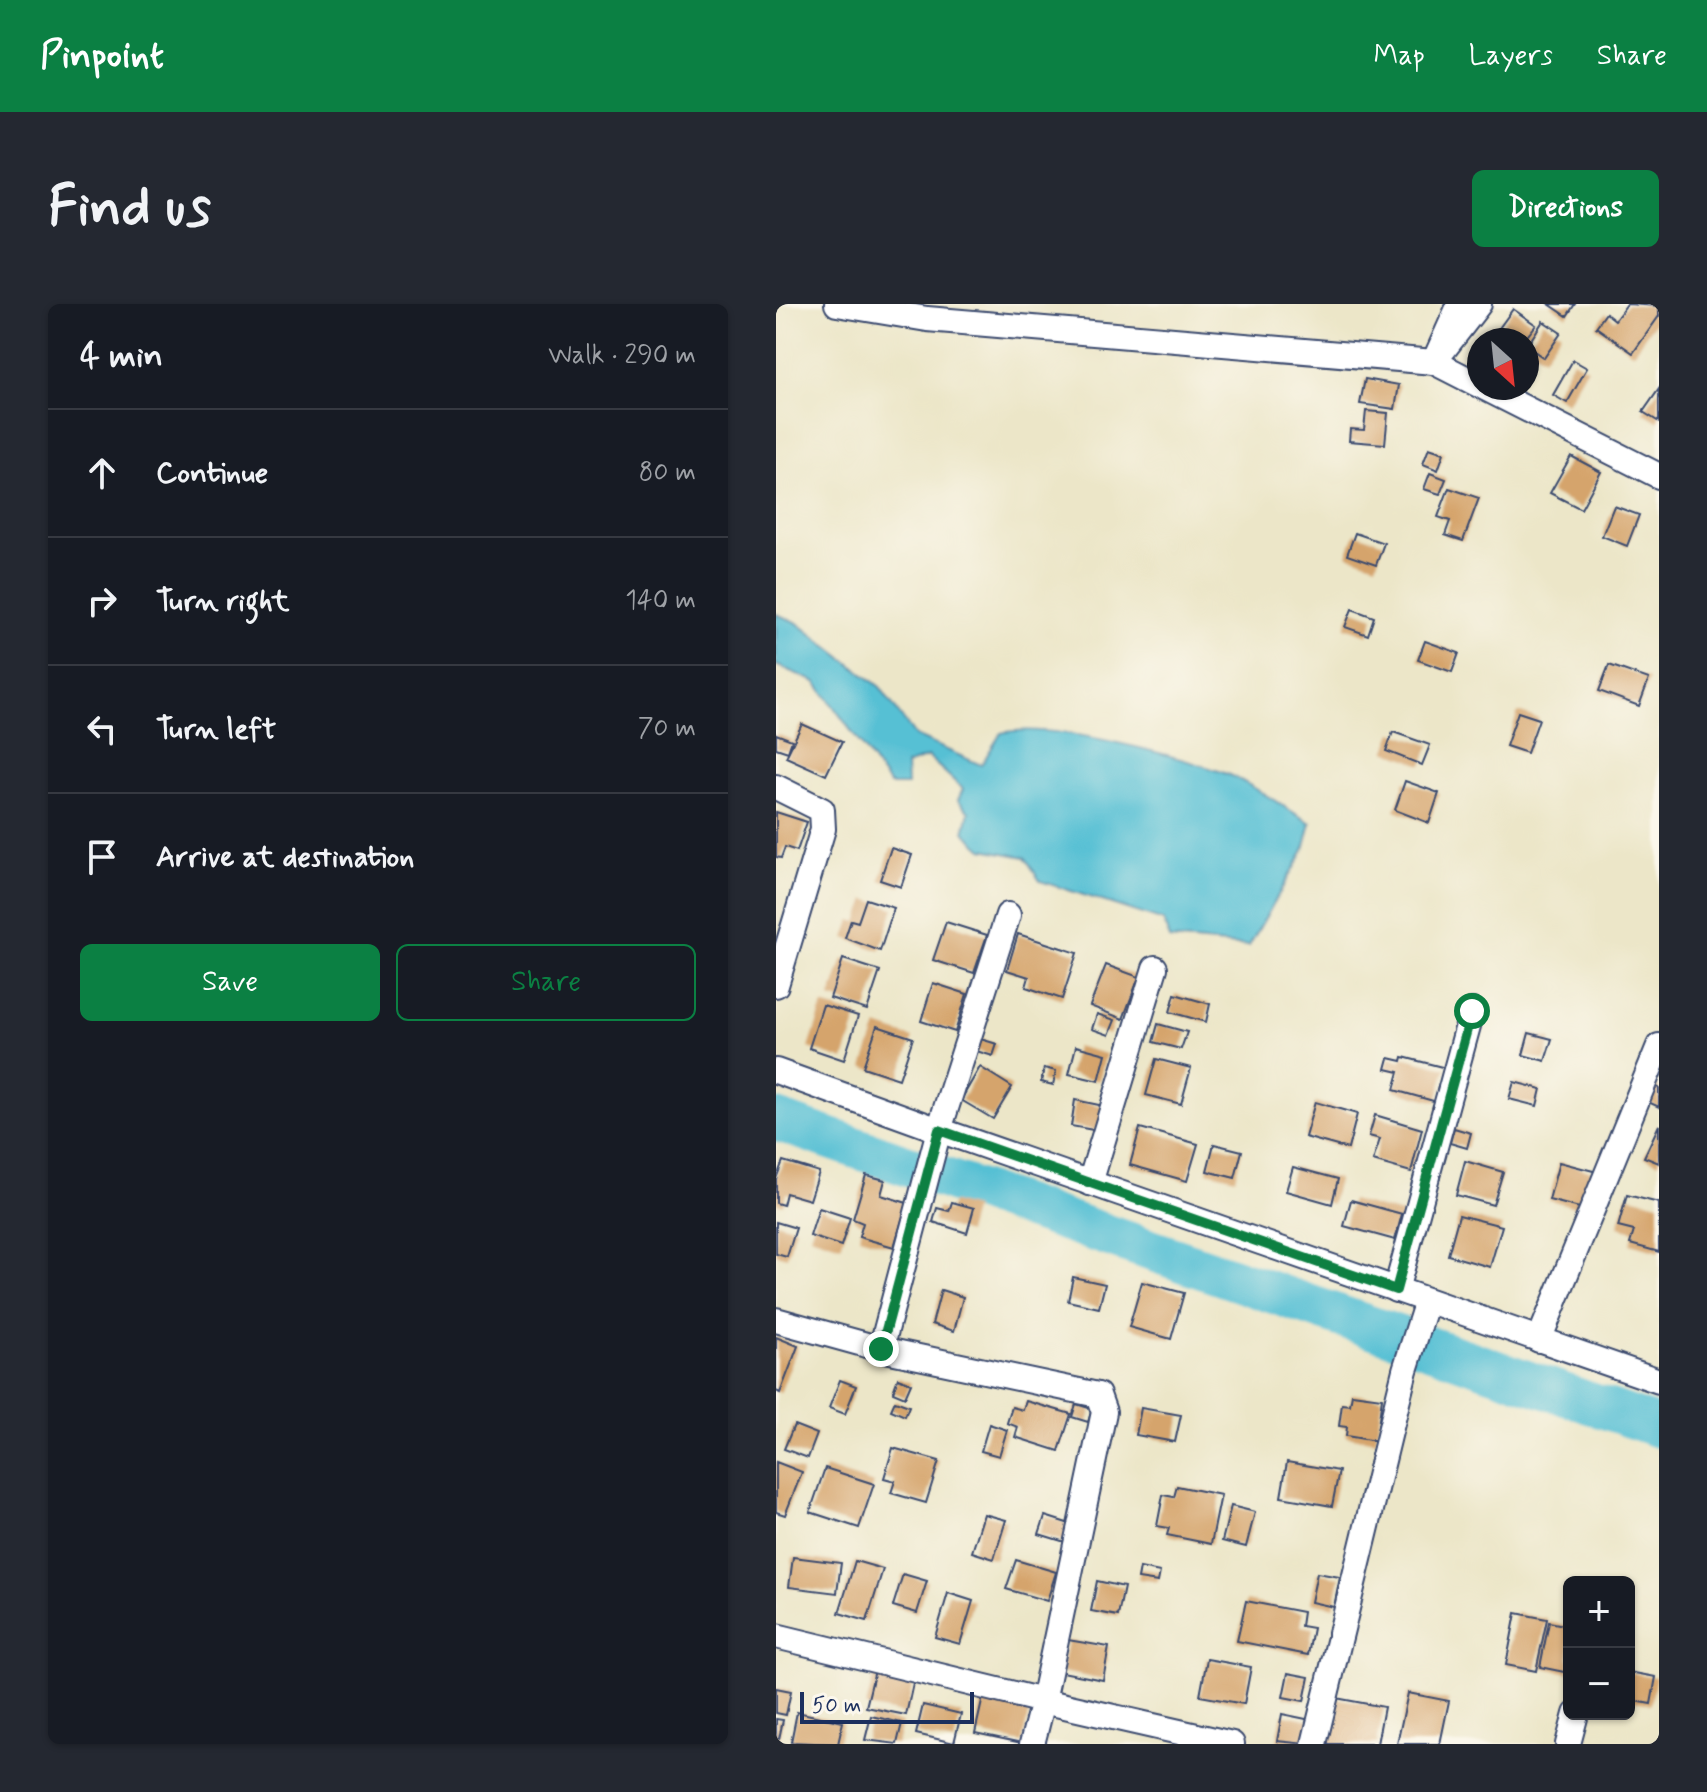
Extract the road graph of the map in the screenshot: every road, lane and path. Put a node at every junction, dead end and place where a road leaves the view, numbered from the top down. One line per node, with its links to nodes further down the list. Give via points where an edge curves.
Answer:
1 (837, 304): 4 (street, via 927,319)
2 (1460, 304): 4 (street)
3 (1479, 304): 4 (street)
4 (1434, 362): 5 (street)
5 (1467, 379)
6 (1509, 400): 7 (street)
7 (1659, 476)
8 (776, 787): 11 (street, via 822,810 823,829)
9 (1008, 915): 15 (street)
10 (1155, 968): 16 (street)
11 (776, 985)
12 (1472, 1011): 17 (street)
13 (1659, 1046): 20 (street)
14 (776, 1071): 15 (street)
15 (939, 1130): 16 (street); 21 (street)
16 (1090, 1183): 17 (street)
17 (1396, 1290): 18 (street)
18 (1427, 1301): 20 (street); 28 (street, via 1405,1370)
19 (776, 1320): 21 (street)
20 (1539, 1340): 22 (street)
21 (881, 1349): 24 (street, via 1098,1395 1104,1412)
22 (1659, 1381)
23 (776, 1636): 24 (street)
24 (1043, 1701): 26 (street); 27 (street)
25 (1574, 1720): 29 (street)
26 (1032, 1744)
27 (1232, 1744)
28 (1314, 1744)
29 (1568, 1744)

